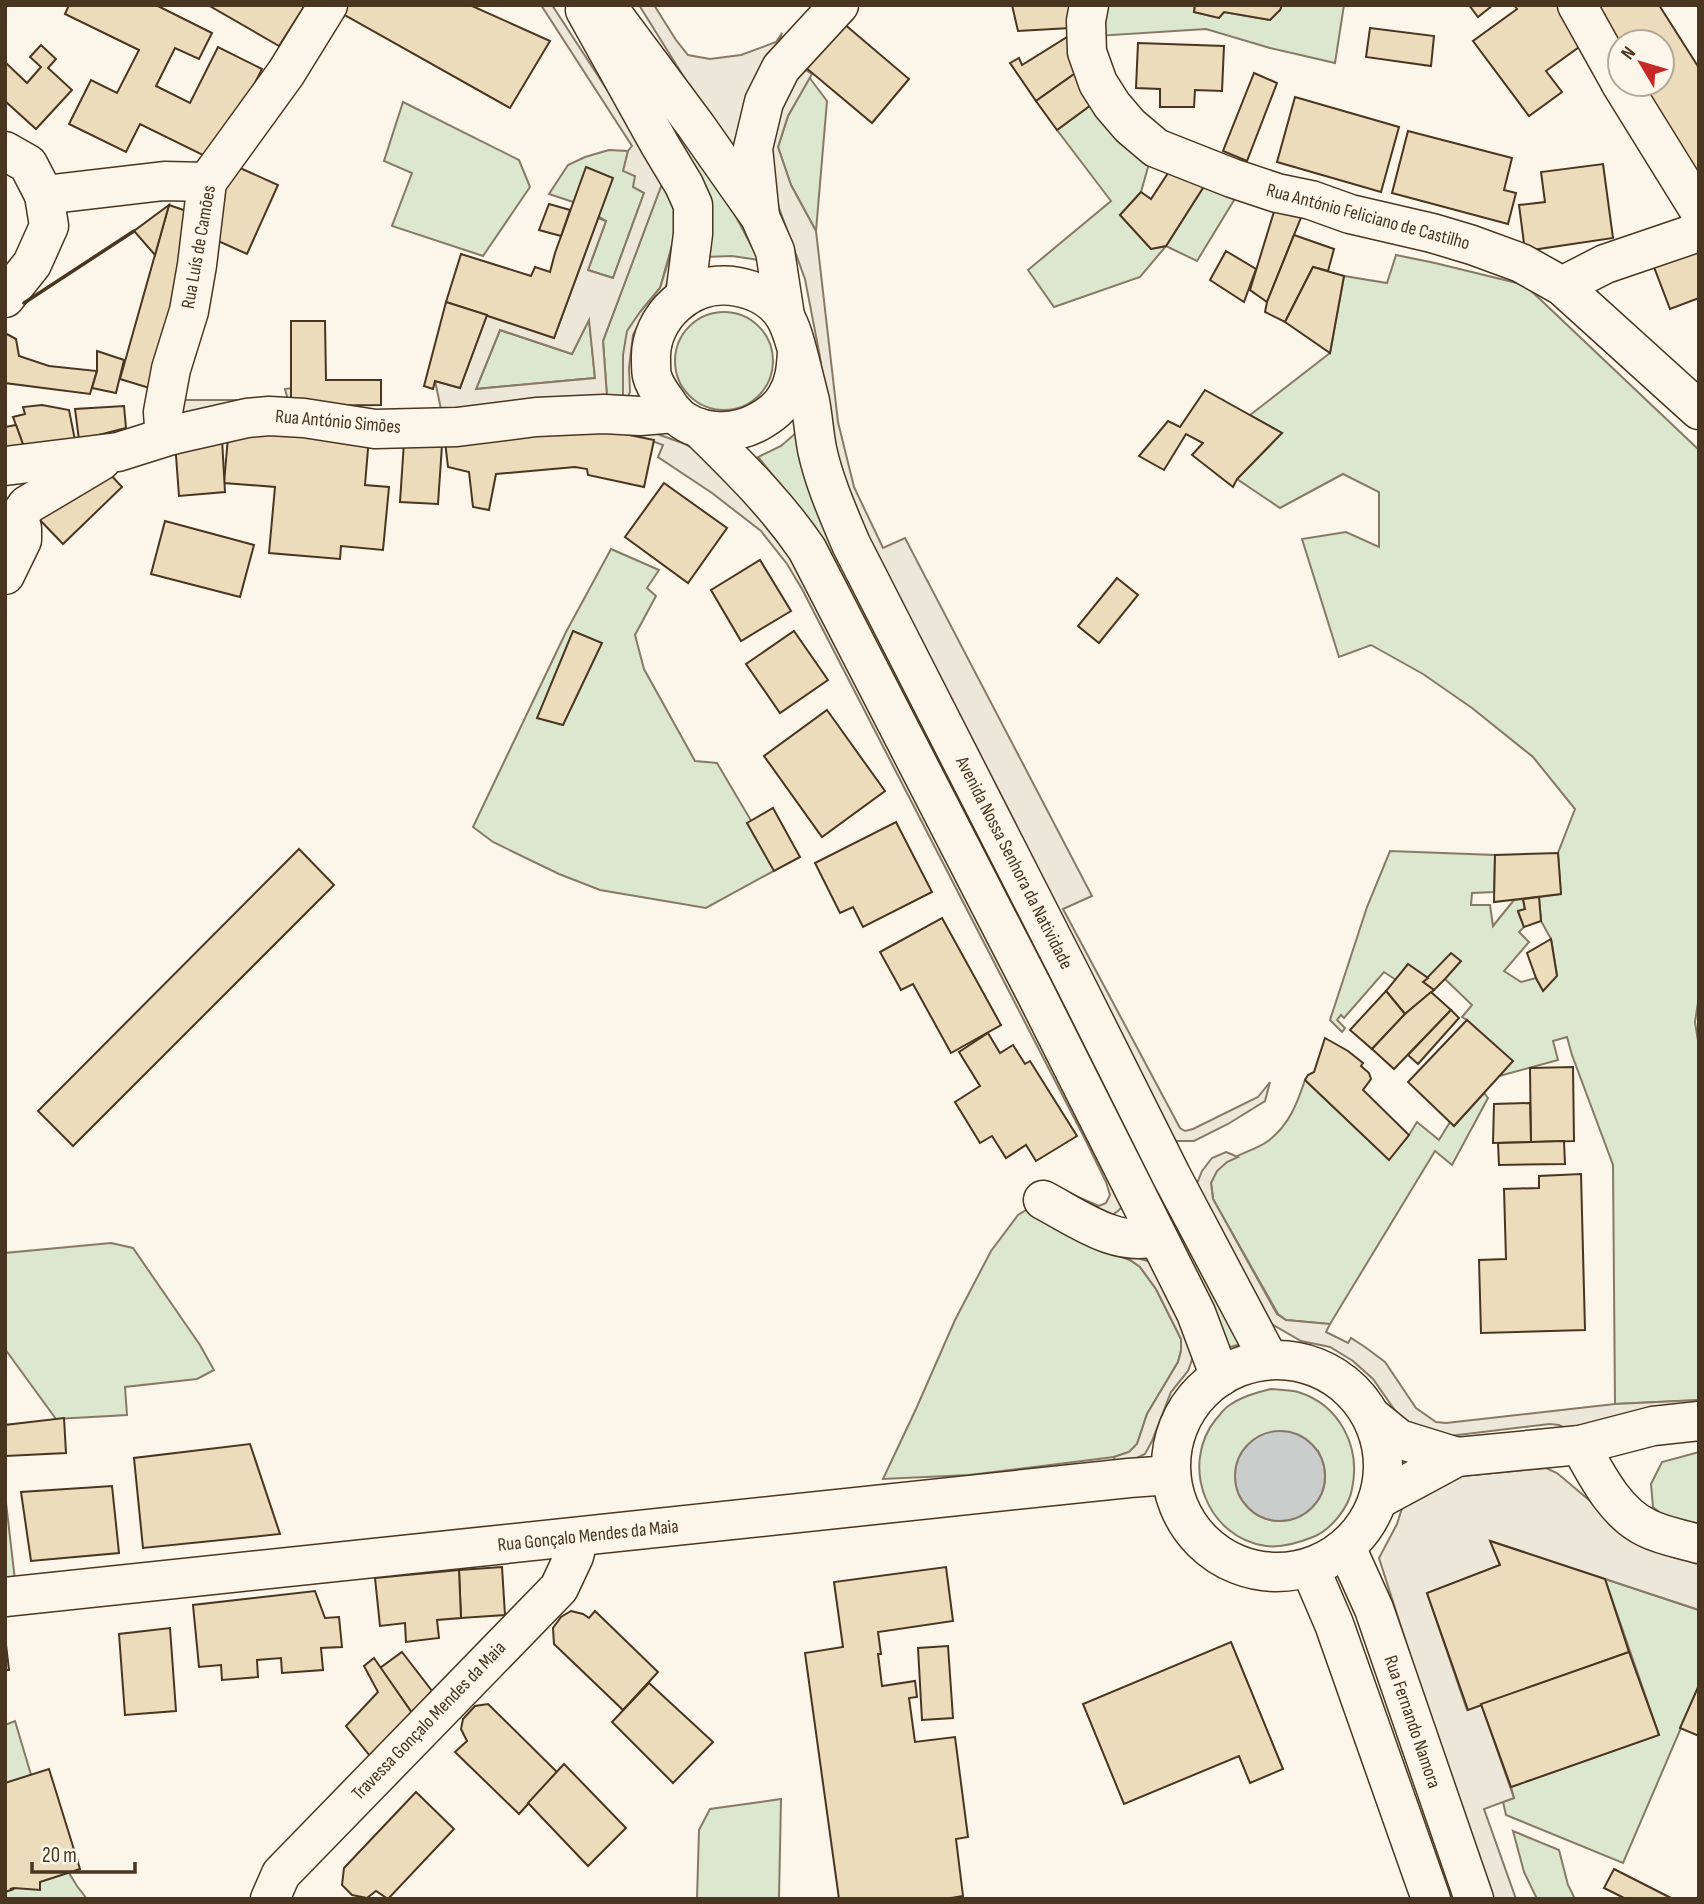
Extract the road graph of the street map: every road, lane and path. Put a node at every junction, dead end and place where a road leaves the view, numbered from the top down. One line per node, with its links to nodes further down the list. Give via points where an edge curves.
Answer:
1 (328, 5): 10 (street, Rua Luís de Camões, via 286,73)
2 (583, 5): 16 (street, via 693,205)
3 (606, 5): 13 (street, Avenida Nossa Senhora da Natividade)
4 (839, 5): 13 (street, via 781,68 764,102 753,148)
5 (1089, 5): 15 (street, Rua António Feliciano de Castilho, via 1087,52 1098,83 1130,126 1156,148 1232,178 1350,215 1472,245 1521,263)
6 (1577, 5): 7 (street)
7 (1606, 56)
8 (1630, 98): 12 (street)
9 (5, 150): 11 (street, via 27,164)
10 (207, 182): 11 (street, via 164,181); 22 (street, Rua Luís de Camões, via 189,311 163,412 164,426)
11 (44, 195): 17 (street, via 49,226 32,264)
12 (1699, 210)
13 (760, 217): 18 (street, Avenida Nossa Senhora da Natividade, via 775,251)
14 (1699, 232): 15 (street, via 1605,264)
15 (1562, 286): 20 (street, Rua António Feliciano de Castilho)
16 (685, 296): 18 (street, Avenida Nossa Senhora da Natividade, via 702,288 739,286 765,297); 21 (street, Avenida Nossa Senhora da Natividade, via 656,330 651,352 652,376 660,394)
17 (5, 298)
18 (785, 316): 19 (street, Avenida Nossa Senhora da Natividade)
19 (797, 352): 21 (street, Avenida Nossa Senhora da Natividade, via 795,376 786,398 769,416 747,428 723,432); 28 (street, Avenida Nossa Senhora da Natividade, via 818,450 851,544)
20 (1699, 410)
21 (687, 420): 22 (street, Rua António Simões, via 604,414 375,429 269,416); 27 (street, Avenida Nossa Senhora da Natividade, via 761,489 807,548)
22 (172, 435): 23 (street, Rua António Simões)
23 (118, 452): 24 (street, Rua António Simões); 25 (street, via 27,505 18,518 22,540)
24 (5, 466)
25 (5, 576)
26 (1043, 1200): 27 (street, via 1109,1234 1146,1240)
27 (1157, 1236): 29 (street, Avenida Nossa Senhora da Natividade, via 1196,1312)
28 (1269, 1360): 29 (street); 30 (street, via 1315,1366 1338,1378)
29 (1220, 1377): 34 (street, via 1198,1396 1182,1420 1173,1447)
30 (1372, 1418): 33 (street, via 1399,1439); 35 (street, via 1384,1471)
31 (1699, 1421): 32 (street, via 1653,1426)
32 (1580, 1445): 33 (street); 37 (street, via 1624,1511 1646,1528)
33 (1457, 1457): 35 (street)
34 (1171, 1475): 36 (street, Rua Gonçalo Mendes da Maia); 39 (street, via 1179,1507 1195,1534 1218,1555 1247,1568 1279,1573)
35 (1379, 1499): 38 (street, via 1360,1534)
36 (579, 1537): 40 (street, Rua Gonçalo Mendes da Maia); 41 (street, Travessa Gonçalo Mendes da Maia, via 559,1588 281,1874)
37 (1699, 1544)
38 (1346, 1547): 39 (street); 43 (street, Rua Fernando Namora, via 1374,1609)
39 (1310, 1568): 42 (street)
40 (5, 1597)
41 (270, 1899)
42 (1431, 1899)
43 (1474, 1899)

